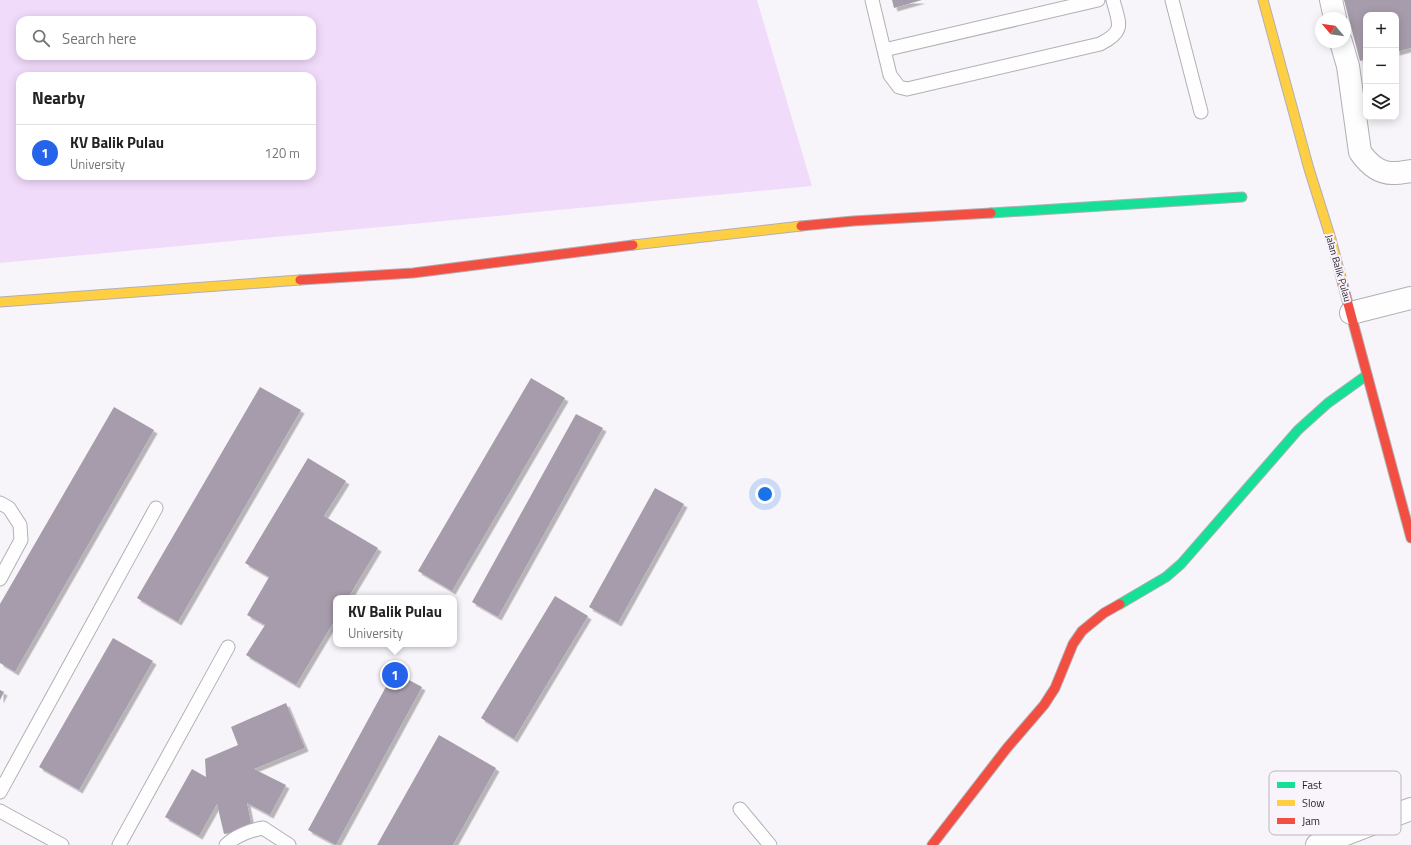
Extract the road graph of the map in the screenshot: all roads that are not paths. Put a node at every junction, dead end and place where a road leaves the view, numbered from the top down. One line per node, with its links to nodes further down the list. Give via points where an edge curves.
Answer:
1 (872, 0): 9 (lane)
2 (1098, 0): 9 (lane)
3 (1113, 0): 9 (lane, via 1119,24 1118,31 1100,44 907,89 899,87 894,82)
4 (1172, 0): 10 (lane)
5 (1263, 0): 15 (street, Jalan Balik Pulau)
6 (1331, 0): 7 (street)
7 (1334, 12)
8 (1344, 48): 11 (street, via 1360,152 1378,170 1391,174)
9 (884, 50)
10 (1201, 112)
11 (1411, 171)
12 (1242, 197): 14 (street, via 853,221 696,237 413,273)
13 (1411, 298): 15 (street)
14 (0, 302)
15 (1351, 313): 16 (street, Jalan Balik Pulau)
16 (1367, 375): 19 (street, Jalan Balik Pulau); 33 (street, via 1328,403 1298,430 1181,564 1166,577 1104,613 1082,632 1073,644 1055,688 1044,705 1007,748)
17 (0, 503): 20 (lane, via 9,508 20,525 21,540)
18 (156, 508): 22 (lane)
19 (1411, 538)
20 (0, 579)
21 (228, 646): 29 (lane)
22 (0, 792)
23 (740, 809): 32 (lane)
24 (1411, 809): 26 (street)
25 (0, 811): 28 (lane)
26 (1401, 813)
27 (1343, 835): 34 (street)
28 (62, 845)
29 (119, 845)
30 (226, 845): 31 (lane, via 256,829 263,828)
31 (289, 845)
32 (770, 845)
33 (932, 845)
34 (1317, 845)

